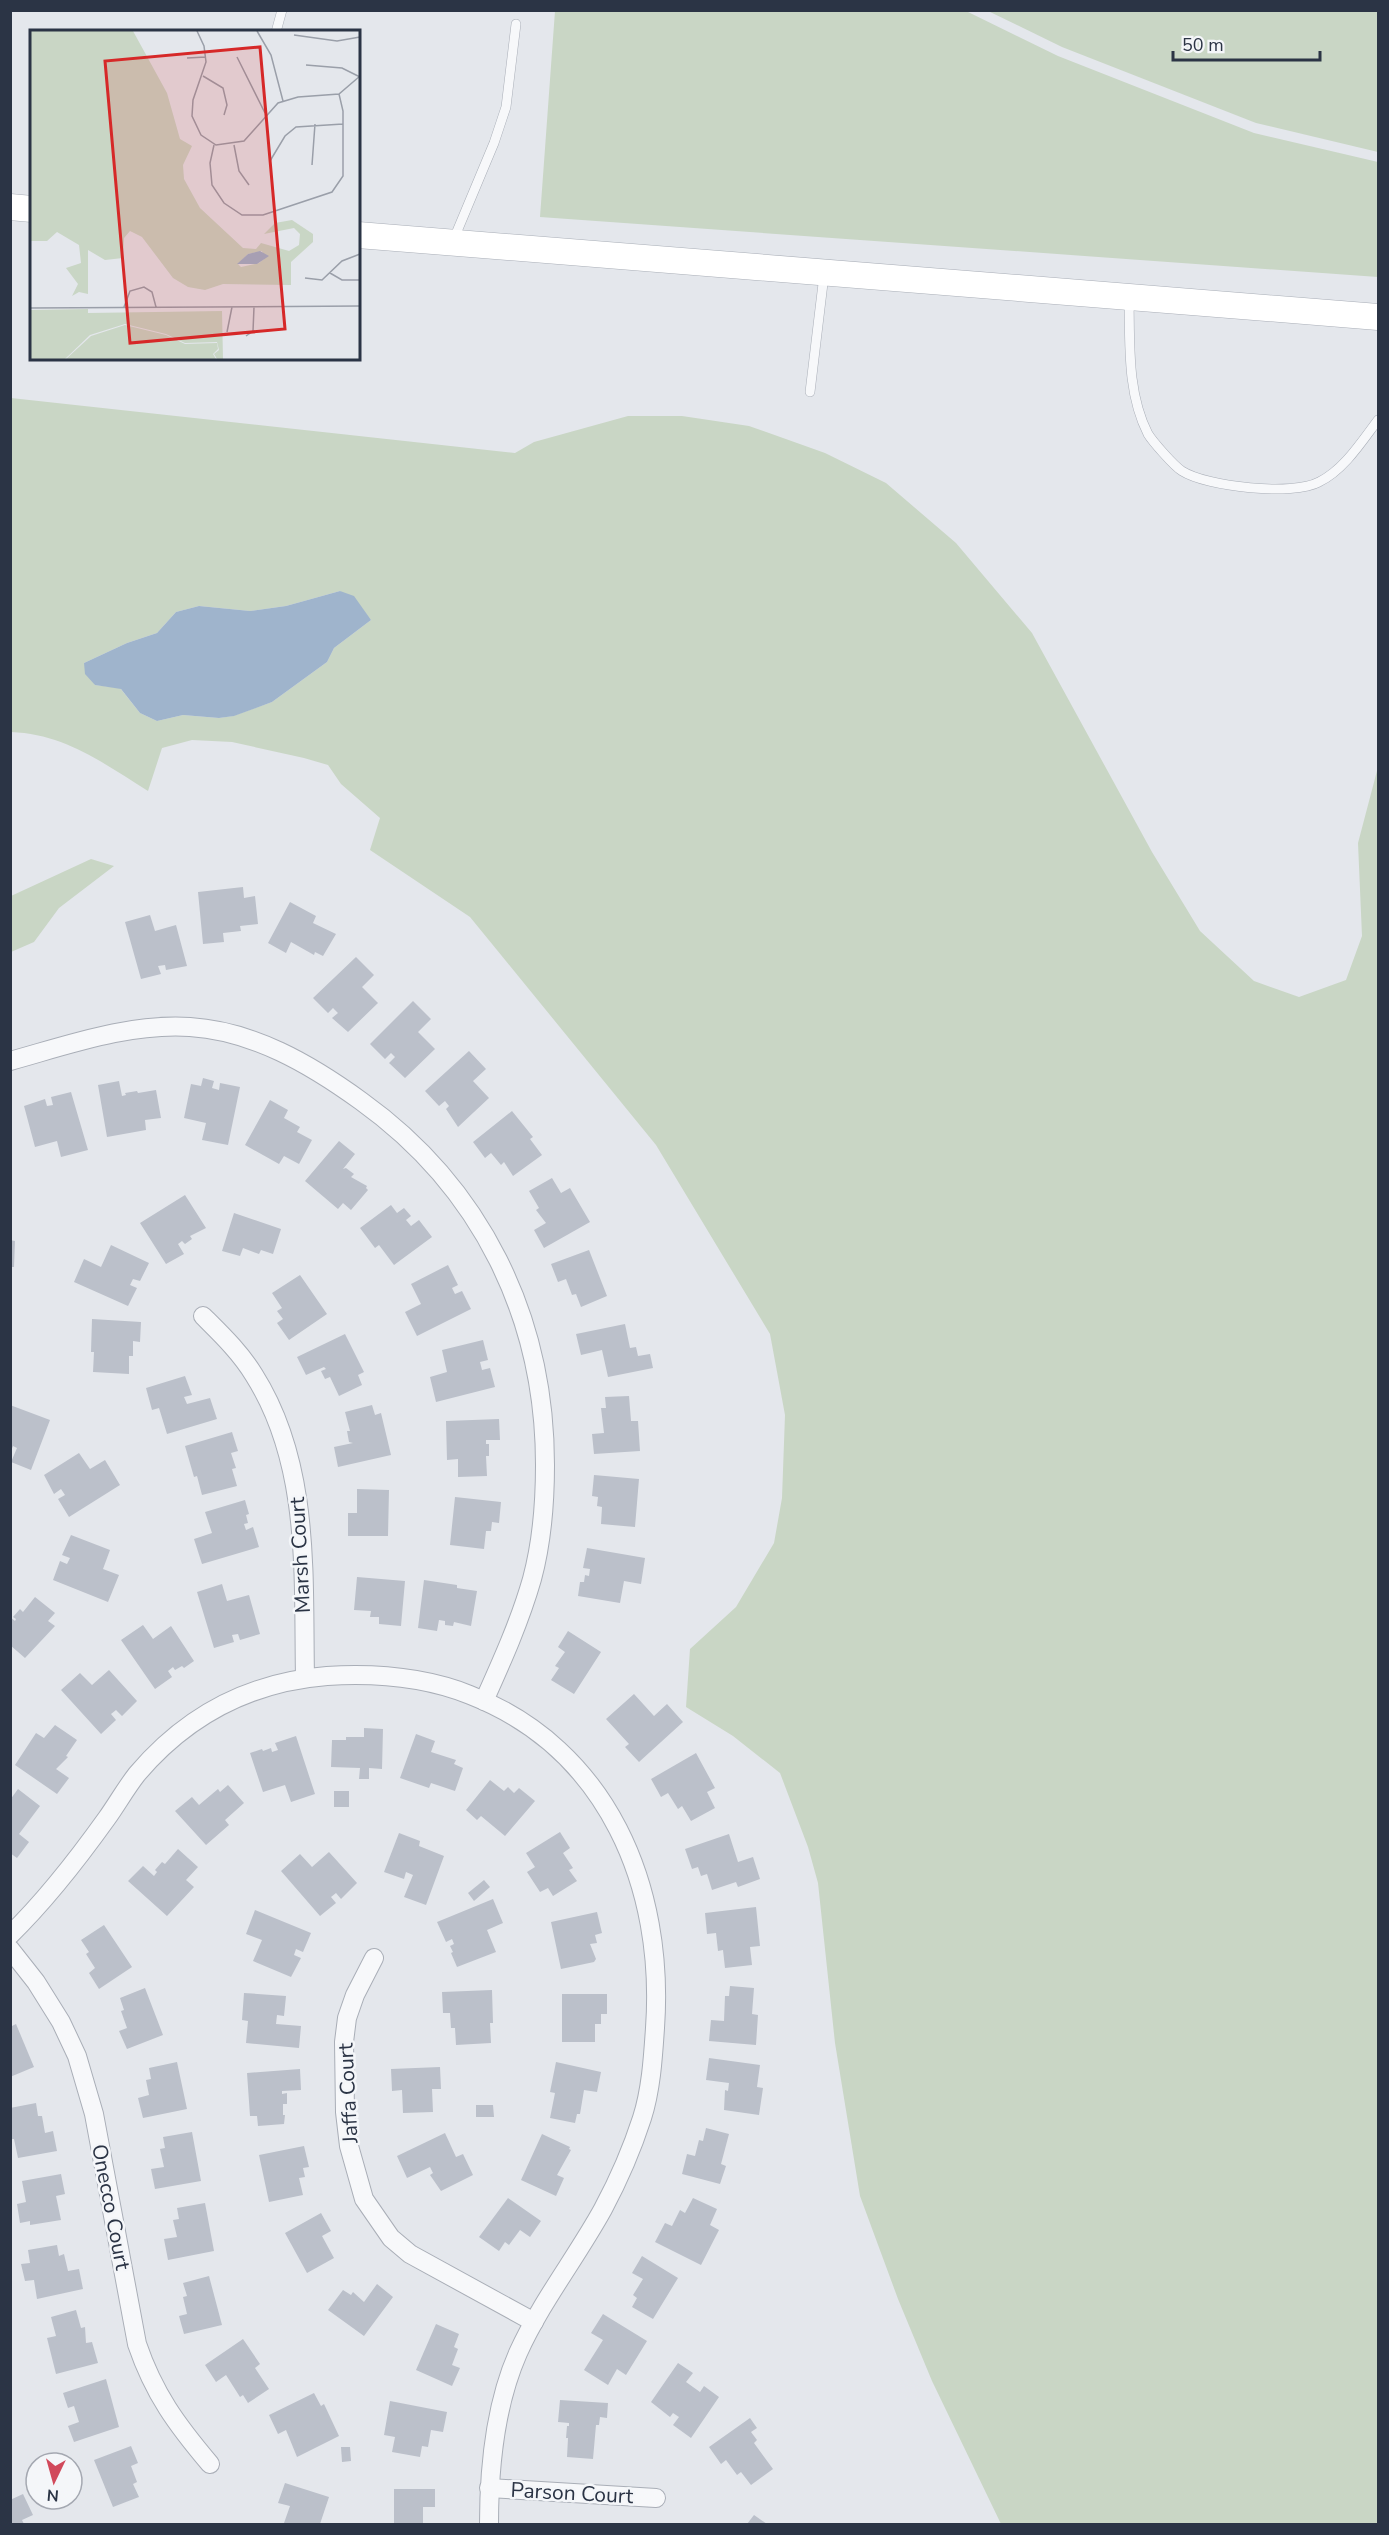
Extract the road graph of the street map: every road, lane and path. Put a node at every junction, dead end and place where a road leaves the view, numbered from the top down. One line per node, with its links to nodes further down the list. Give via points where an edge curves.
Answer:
1 (282, 10): 3 (lane)
2 (516, 24): 7 (lane, via 506,107)
3 (277, 30)
4 (10, 207): 5 (main road)
5 (30, 209)
6 (360, 236): 7 (main road)
7 (452, 243): 8 (main road)
8 (824, 273): 9 (main road); 11 (lane)
9 (1129, 297): 10 (main road); 12 (lane, via 1135,399 1149,435 1181,471 1224,485 1299,490 1320,482 1346,460)
10 (1378, 317)
11 (810, 392)
12 (1378, 420)
13 (10, 1061): 16 (street, via 103,1035 158,1028 225,1032 252,1040 291,1056 381,1115 443,1175 469,1210 506,1275 522,1316 532,1347 545,1435 545,1489 532,1577 520,1618)
14 (204, 1316): 15 (street, Marsh Court, via 255,1376 287,1451 303,1536)
15 (305, 1678): 16 (street, via 387,1676 428,1682); 17 (street, via 276,1683 218,1707 154,1755 64,1876)
16 (484, 1701): 20 (street, via 544,1738 599,1797 633,1858 646,1899 657,1977 653,2061 643,2116 602,2210)
17 (10, 1935)
18 (10, 1949): 21 (street, Onecco Court, via 61,2022 76,2056 94,2114 137,2344 147,2374 176,2424)
19 (374, 1958): 20 (street, Jaffa Court, via 355,1995 344,2042 349,2146 364,2199 391,2238 410,2254)
20 (534, 2322): 22 (street, via 510,2376 493,2445)
21 (210, 2464)
22 (489, 2488): 23 (street, Parson Court); 24 (street)
23 (656, 2498)
24 (489, 2524)

